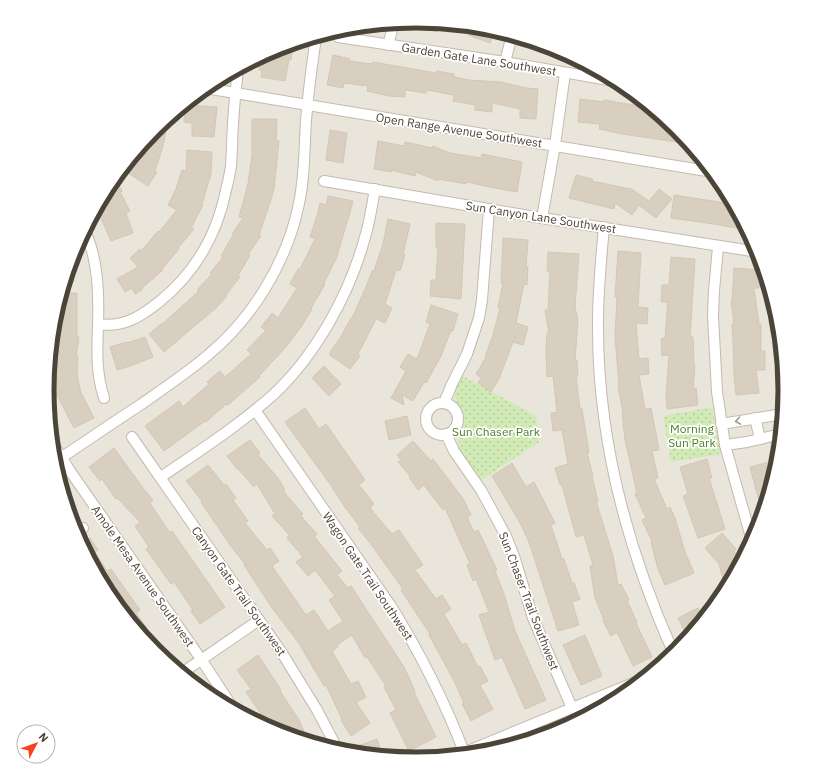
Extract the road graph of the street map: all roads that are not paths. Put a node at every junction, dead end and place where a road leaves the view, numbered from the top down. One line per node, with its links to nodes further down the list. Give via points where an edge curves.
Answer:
1 (392, 29): 5 (street)
2 (338, 38): 5 (street, Garden Gate Lane Southwest)
3 (511, 40): 6 (street)
4 (315, 42): 12 (street)
5 (388, 45): 6 (street, Garden Gate Lane Southwest)
6 (505, 62): 7 (street, Garden Gate Lane Southwest)
7 (565, 73): 9 (street, Garden Gate Lane Southwest); 13 (street)
8 (237, 75): 11 (street)
9 (603, 79)
10 (214, 90): 11 (street, Open Range Avenue Southwest)
11 (235, 94): 12 (street, Open Range Avenue Southwest); 23 (street, via 231,168 222,210 204,250 173,291 148,311 127,322 110,326)
12 (307, 105): 13 (street, Open Range Avenue Southwest); 35 (street, via 304,176 298,208 288,242 263,292 230,334 185,374)
13 (555, 145): 14 (street, Open Range Avenue Southwest); 18 (street)
14 (704, 171)
15 (324, 181): 16 (street, Sun Canyon Lane Southwest)
16 (374, 190): 17 (street, Sun Canyon Lane Southwest); 26 (street, via 360,253 330,321 289,377 274,394)
17 (489, 209): 18 (street, Sun Canyon Lane Southwest); 25 (street, via 479,318 467,354)
18 (542, 218): 19 (street, Sun Canyon Lane Southwest)
19 (604, 228): 21 (street, Sun Canyon Lane Southwest); 40 (street, via 598,323 606,438 630,540 650,598)
20 (87, 240): 23 (street, via 98,283)
21 (718, 247): 22 (street, Sun Canyon Lane Southwest); 29 (street, via 713,316)
22 (751, 251)
23 (98, 324): 24 (street, via 97,366)
24 (104, 398)
25 (444, 403): 30 (street, via 454,408 458,418 454,430); 30 (street, via 430,408 426,417 428,427 432,431 436,434)
26 (254, 410): 37 (street, via 237,425); 48 (street, Wagon Gate Trail Southwest, via 405,629 433,681 452,723)
27 (778, 415): 28 (street)
28 (755, 418): 29 (street, one-way to 29); 33 (street)
29 (722, 424): 34 (street)
30 (446, 434): 45 (street, Sun Chaser Trail Southwest, via 506,536 534,618)
31 (775, 435): 33 (street)
32 (132, 437): 37 (street, Canyon Gate Trail Southwest)
33 (760, 439): 34 (street)
34 (725, 445): 38 (street)
35 (61, 458)
36 (62, 466): 41 (street, Amole Mesa Avenue Southwest)
37 (160, 477): 39 (street, Canyon Gate Trail Southwest)
38 (750, 532)
39 (259, 620): 41 (street); 46 (street, Canyon Gate Trail Southwest, via 300,681)
40 (671, 647)
41 (201, 659): 42 (street); 44 (street, Amole Mesa Avenue Southwest)
42 (187, 669)
43 (623, 687): 45 (street)
44 (227, 699)
45 (572, 708): 47 (street)
46 (334, 742)
47 (480, 746)
48 (460, 749)

